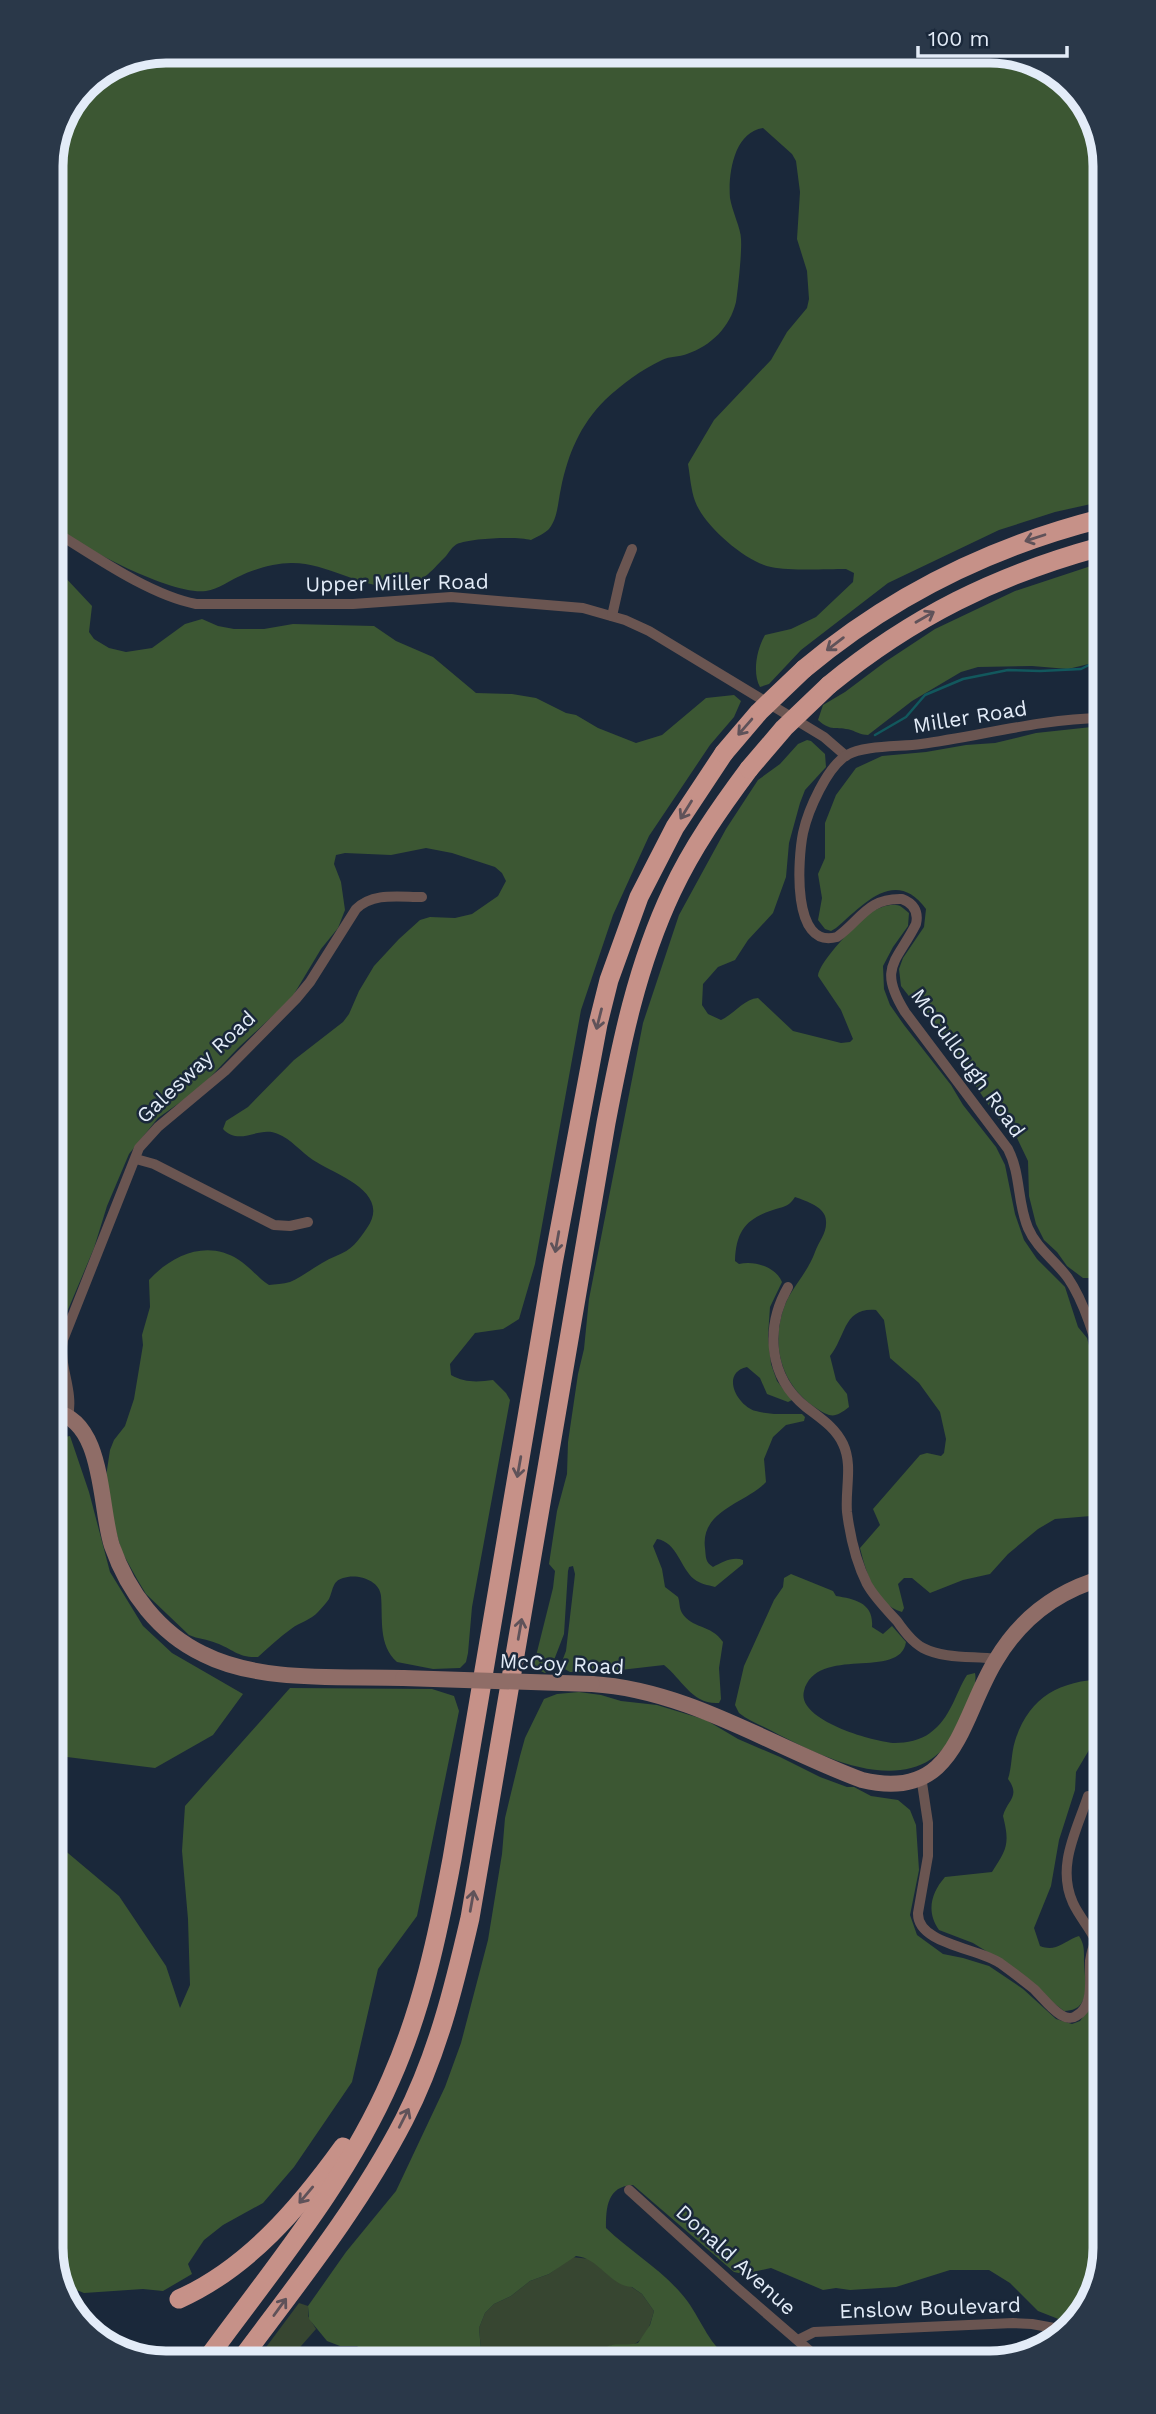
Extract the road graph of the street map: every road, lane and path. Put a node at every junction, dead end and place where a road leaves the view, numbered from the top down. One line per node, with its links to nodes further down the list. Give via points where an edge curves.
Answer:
1 (1093, 521): 23 (highway, one-way to 23, bridge, via 1016,544 950,572 887,608 804,669 724,753 675,827 645,884 622,938 586,1077 443,1906 415,2017)
2 (63, 536): 5 (street, Upper Miller Road, via 140,582 196,604 353,604 451,597 567,606)
3 (632, 549): 5 (street)
4 (1093, 549): 29 (highway, one-way to 4, bridge, via 380,2164 414,2098 457,1975 606,1123 640,973 672,891 748,769 829,685 888,640 944,606 1011,575)
5 (612, 616): 7 (street, Upper Miller Road, via 662,638 824,737)
6 (1093, 719): 7 (street, Miller Road)
7 (846, 756): 13 (street, McCullough Road, via 827,779 803,831 799,885 807,922 818,936 831,939 880,902 902,900 915,908 916,924 892,964 893,990 1008,1149 1028,1228 1074,1288)
8 (422, 897): 9 (street, Galesway Road, via 364,901 296,999 208,1087 146,1138)
9 (136, 1158): 10 (street, via 274,1225); 12 (street, Galesway Road)
10 (308, 1222)
11 (788, 1287): 18 (street, via 774,1323 778,1369 794,1396 832,1427 848,1455 847,1510 867,1585 922,1647 949,1656)
12 (63, 1340)
13 (1093, 1340)
14 (63, 1370): 15 (street, Galesway Road, via 71,1406)
15 (63, 1413)
16 (63, 1415): 19 (street, McCoy Road, bridge, via 77,1423 89,1441 121,1568 145,1608 173,1635 204,1655 244,1668 287,1674 602,1685 643,1691 686,1704 862,1780 886,1783)
17 (1093, 1582): 18 (street, McCoy Road, via 1045,1604)
18 (996, 1659): 19 (street, McCoy Road, via 956,1746)
19 (921, 1776): 22 (street, via 929,1823 918,1913 921,1928 993,1959 1069,2018 1076,2017 1090,1994)
20 (1088, 1796): 21 (street, via 1069,1848 1067,1874 1073,1903)
21 (1093, 1936)
22 (1093, 1949)
23 (390, 2081): 25 (highway, one-way to 25, via 279,2225 230,2269); 28 (highway, via 344,2168)
24 (629, 2190): 27 (street, Donald Avenue)
25 (179, 2299)
26 (1054, 2328): 27 (street, Enslow Boulevard, via 1013,2323 814,2332)
27 (798, 2340): 30 (street, Donald Avenue)
28 (213, 2351)
29 (247, 2351)
30 (810, 2351)

